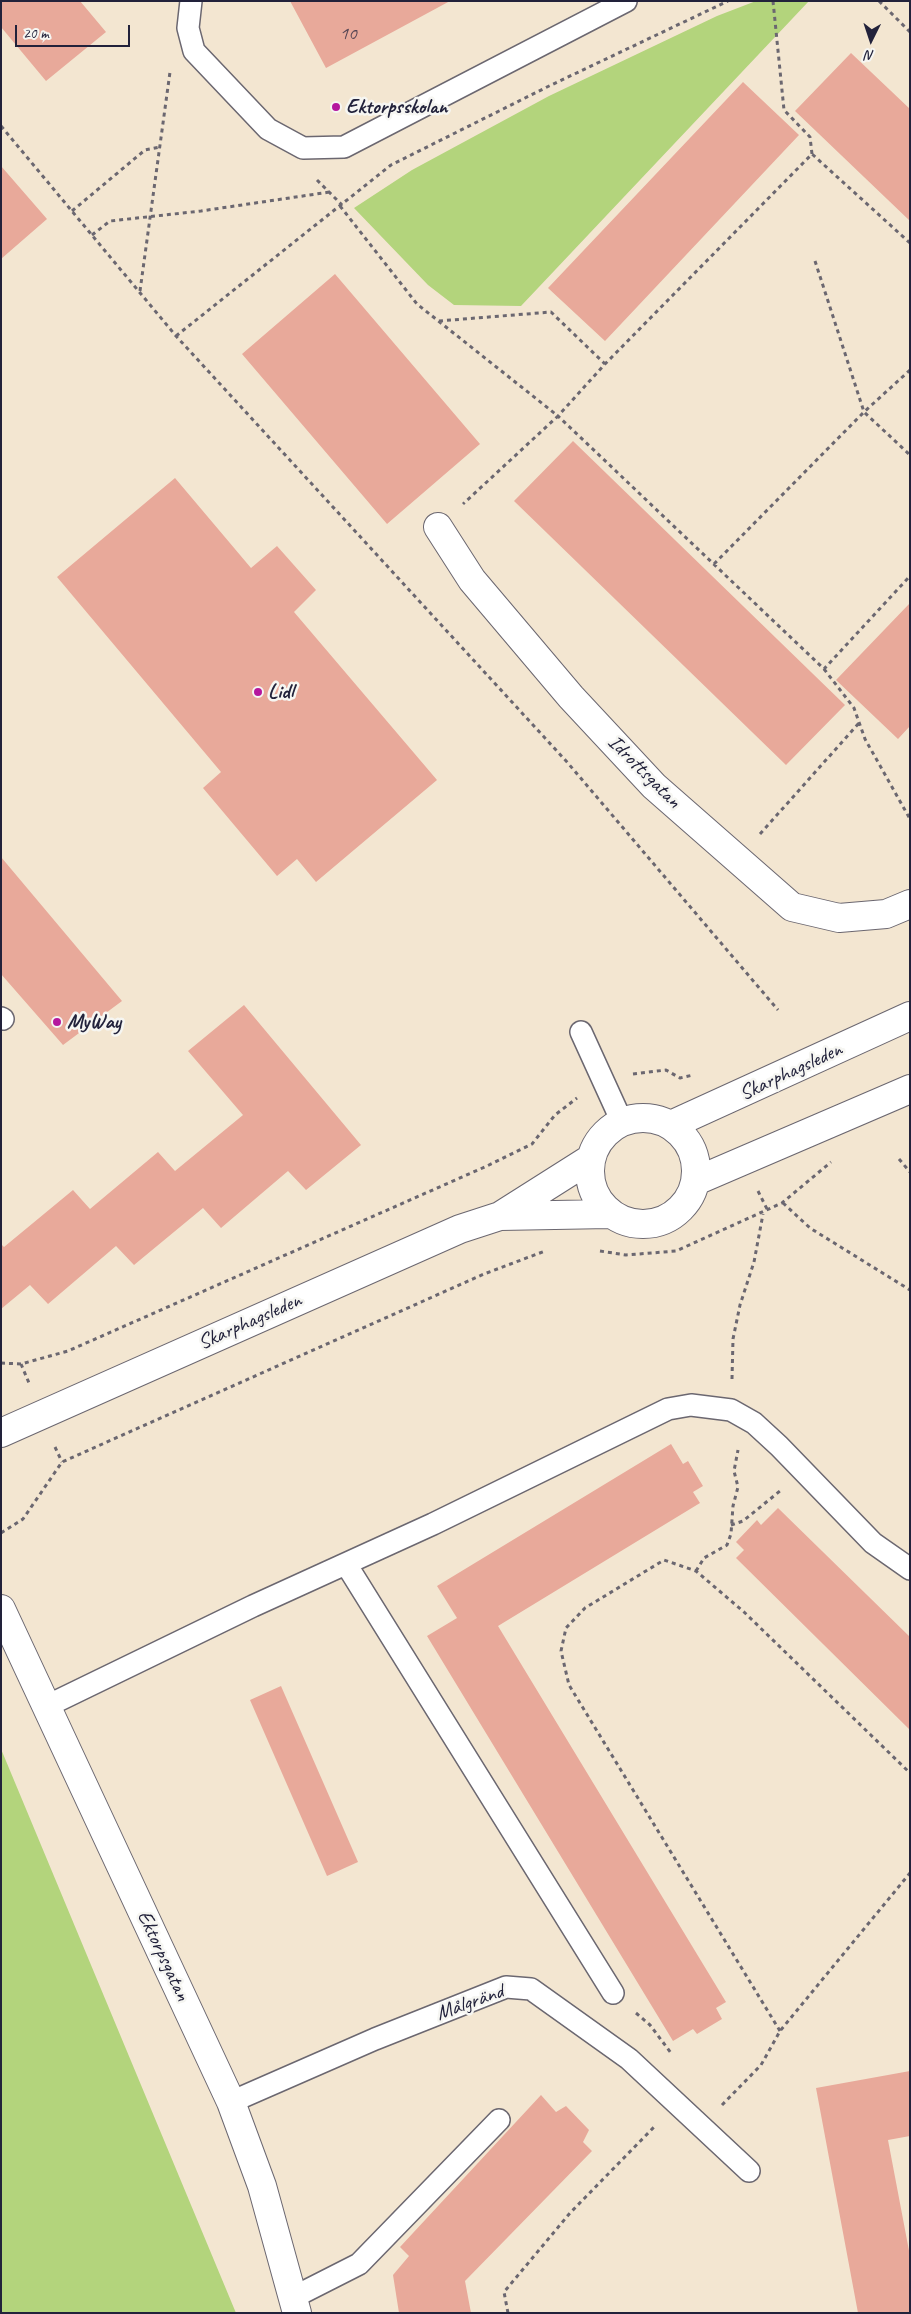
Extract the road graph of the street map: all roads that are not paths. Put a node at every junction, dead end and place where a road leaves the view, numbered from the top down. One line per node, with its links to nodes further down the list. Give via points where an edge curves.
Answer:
1 (191, 1): 2 (lane, via 188,28 194,51 268,129 303,148 344,148)
2 (626, 1)
3 (438, 527): 4 (main road, Idrottsgatan, via 472,580 571,697 654,786 792,907 839,918 886,914)
4 (910, 904)
5 (910, 1016): 9 (main road, Skarphagsleden)
6 (581, 1032): 8 (lane)
7 (910, 1089): 11 (main road)
8 (622, 1122): 9 (main road, via 638,1116); 10 (main road, via 595,1144)
9 (671, 1125): 11 (main road, via 684,1136 693,1151)
10 (590, 1159): 12 (main road, via 592,1190); 13 (main road, Skarphagsleden)
11 (696, 1181): 12 (main road, via 683,1208 664,1220 643,1225 621,1221)
12 (609, 1214): 13 (main road, Skarphagsleden)
13 (500, 1216): 14 (main road, Skarphagsleden, via 460,1229)
14 (1, 1433)
15 (346, 1564): 16 (lane, via 668,1410 691,1405 735,1412 754,1423 873,1543); 18 (lane); 19 (lane)
16 (910, 1569)
17 (1, 1610): 18 (main road, Ektorpsgatan)
18 (47, 1706): 20 (main road, Ektorpsgatan)
19 (613, 1992)
20 (231, 2102): 22 (lane, Målgränd, via 375,2039 506,1987 531,1989 629,2059); 23 (main road, Ektorpsgatan, via 262,2186)
21 (499, 2120): 23 (lane, via 360,2264)
22 (749, 2171)
23 (296, 2305)

